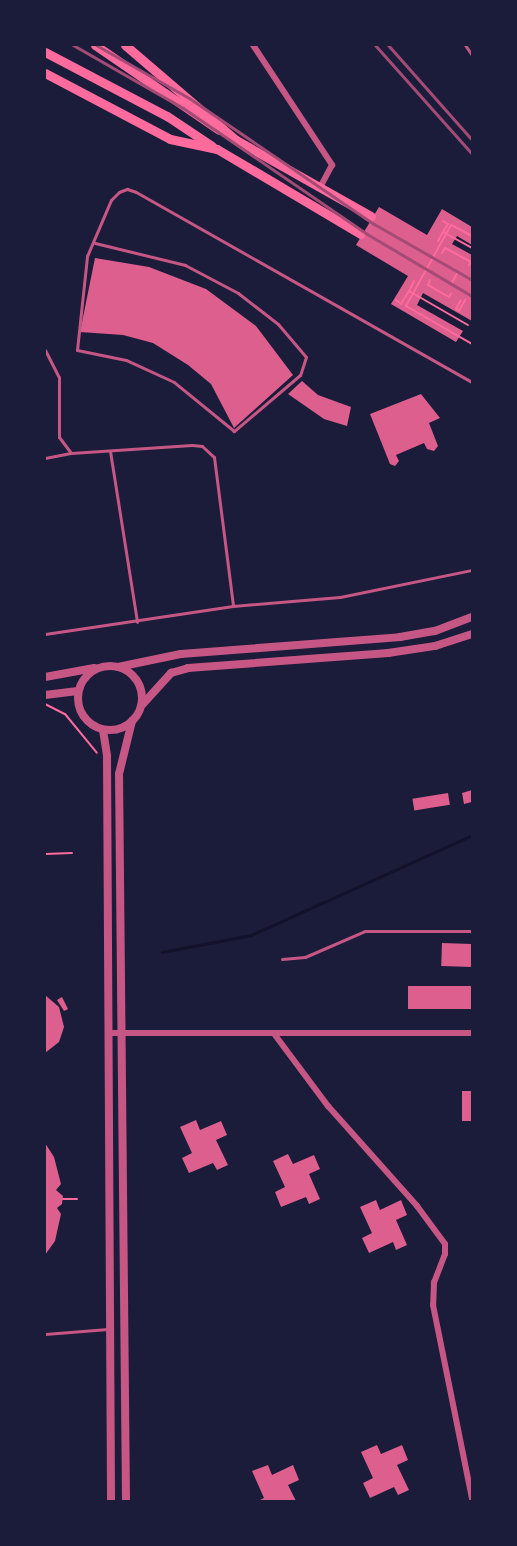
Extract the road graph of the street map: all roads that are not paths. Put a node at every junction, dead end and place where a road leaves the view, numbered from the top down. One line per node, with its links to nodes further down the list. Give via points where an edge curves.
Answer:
1 (95, 45): 8 (main road)
2 (125, 45): 8 (main road)
3 (253, 45): 10 (street, via 332,165)
4 (465, 45): 6 (lane)
5 (45, 52): 9 (main road, via 167,116)
6 (472, 55)
7 (45, 73): 9 (main road, via 170,139)
8 (236, 140): 10 (main road)
9 (217, 149): 12 (main road)
10 (321, 186): 11 (main road)
11 (371, 216)
12 (361, 234)
13 (95, 243): 13 (lane, via 185,265 238,292 278,324 306,357 300,375 234,431 174,382 126,360 82,354 75,344 87,256); 15 (lane, via 111,200 127,189)
14 (45, 350): 17 (lane, via 57,367 59,437)
15 (472, 382)
16 (110, 451): 17 (lane); 20 (lane, via 192,445 202,446 214,457); 22 (lane)
17 (71, 453): 18 (lane)
18 (45, 458)
19 (472, 570): 20 (lane, via 340,597)
20 (233, 606): 22 (lane)
21 (472, 617): 26 (street, via 435,631 400,637 181,654)
22 (137, 621): 23 (lane)
23 (45, 634)
24 (472, 634): 30 (street, via 435,646 388,653 188,668 171,673)
25 (102, 667): 26 (street); 27 (street); 28 (street, via 87,675)
26 (118, 667): 30 (street, via 138,682)
27 (45, 677)
28 (78, 691): 29 (street); 32 (street, via 83,716)
29 (45, 696)
30 (141, 706): 31 (street)
31 (132, 721): 32 (street, via 119,729); 36 (street, via 119,774)
32 (102, 729): 35 (street, via 107,756)
33 (472, 931): 34 (lane, via 365,931 305,957)
34 (282, 959)
35 (108, 1033): 36 (street); 39 (street)
36 (122, 1033): 38 (street); 44 (street)
37 (472, 1033): 38 (street)
38 (275, 1035): 41 (street, via 328,1106 417,1206 445,1244 434,1282 433,1305)
39 (110, 1329): 40 (lane); 43 (street)
40 (45, 1334)
41 (471, 1488): 42 (street)
42 (472, 1498)
43 (111, 1501)
44 (126, 1501)

